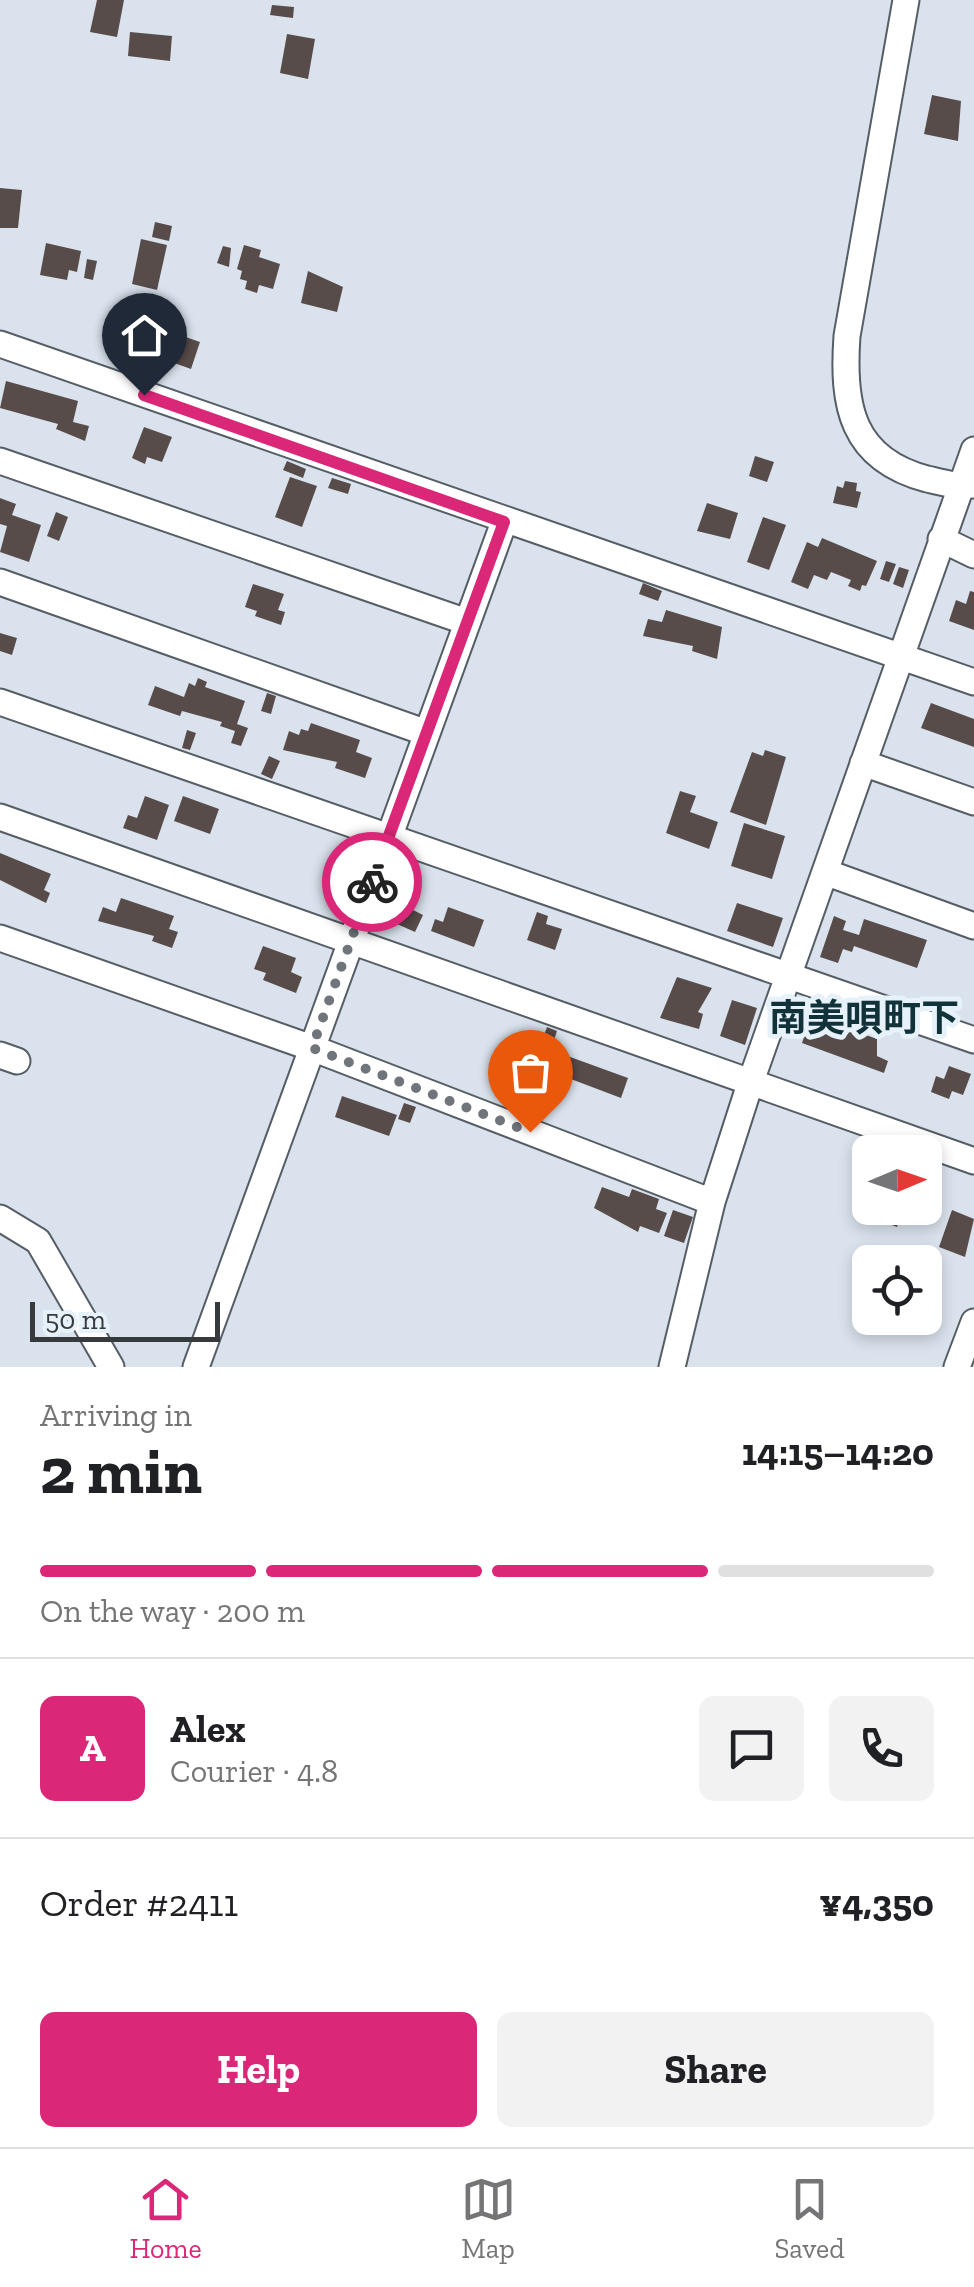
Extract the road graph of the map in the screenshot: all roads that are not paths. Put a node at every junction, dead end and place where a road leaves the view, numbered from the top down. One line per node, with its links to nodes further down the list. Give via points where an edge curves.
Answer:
1 (906, 0): 5 (street, via 844,383 851,419 872,451 908,474)
2 (0, 344): 6 (street)
3 (974, 450): 5 (street)
4 (0, 461): 10 (street)
5 (967, 486): 7 (street)
6 (504, 522): 10 (street); 11 (street)
7 (941, 539): 8 (street); 11 (street)
8 (974, 555)
9 (0, 582): 14 (street)
10 (467, 622): 14 (street)
11 (900, 655): 12 (street); 15 (street)
12 (974, 682)
13 (0, 702): 18 (street)
14 (426, 732): 18 (street)
15 (863, 763): 16 (street); 19 (street)
16 (974, 802)
17 (0, 817): 22 (street)
18 (388, 836): 22 (street); 23 (street)
19 (826, 872): 20 (street); 23 (street)
20 (974, 926)
21 (0, 938): 25 (street)
22 (350, 942): 25 (street); 26 (street)
23 (789, 977): 24 (street); 26 (street)
24 (974, 1040)
25 (312, 1048): 28 (street); 32 (street)
26 (750, 1084): 27 (street); 28 (street)
27 (974, 1161)
28 (712, 1202): 33 (street)
29 (0, 1218): 31 (street, via 38,1242)
30 (974, 1322): 34 (street)
31 (111, 1367)
32 (196, 1367)
33 (672, 1367)
34 (957, 1367)

